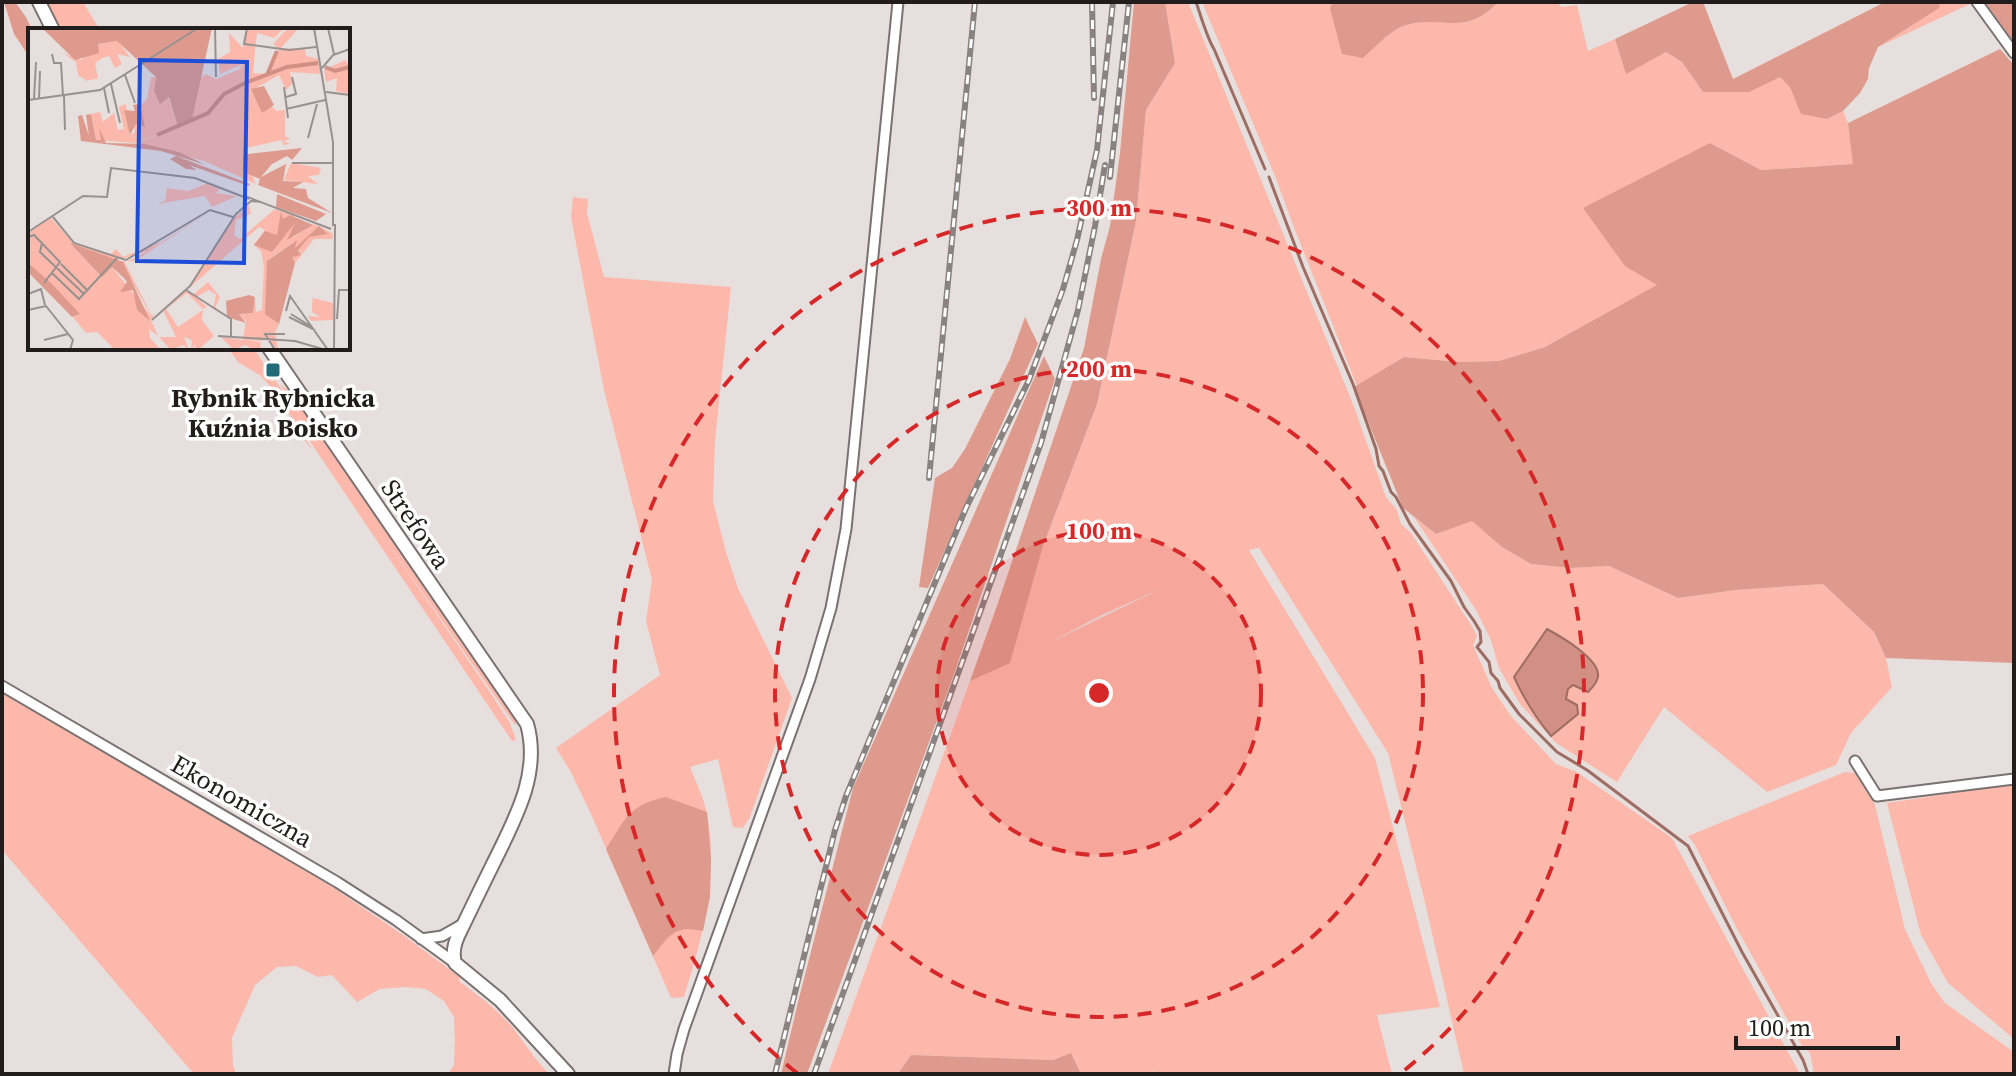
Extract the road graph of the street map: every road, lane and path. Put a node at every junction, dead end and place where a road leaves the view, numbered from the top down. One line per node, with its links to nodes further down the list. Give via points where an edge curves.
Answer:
1 (39, 2): 4 (street)
2 (898, 2): 13 (street, via 849,507 835,591 810,679)
3 (1977, 2): 5 (street)
4 (52, 28)
5 (2014, 53)
6 (270, 350): 10 (street, Strefowa, via 527,724 531,756 523,800)
7 (2, 686): 11 (street, Ekonomiczna, via 337,882)
8 (1855, 761): 9 (street, via 1877,796)
9 (2014, 779)
10 (464, 924): 11 (street, via 442,936); 12 (street, via 454,947)
11 (421, 939): 12 (street, Ekonomiczna)
12 (455, 963): 14 (street, Ekonomiczna, via 500,1000)
13 (677, 1054): 15 (street); 16 (street)
14 (568, 1074)
15 (665, 1074)
16 (674, 1074)

